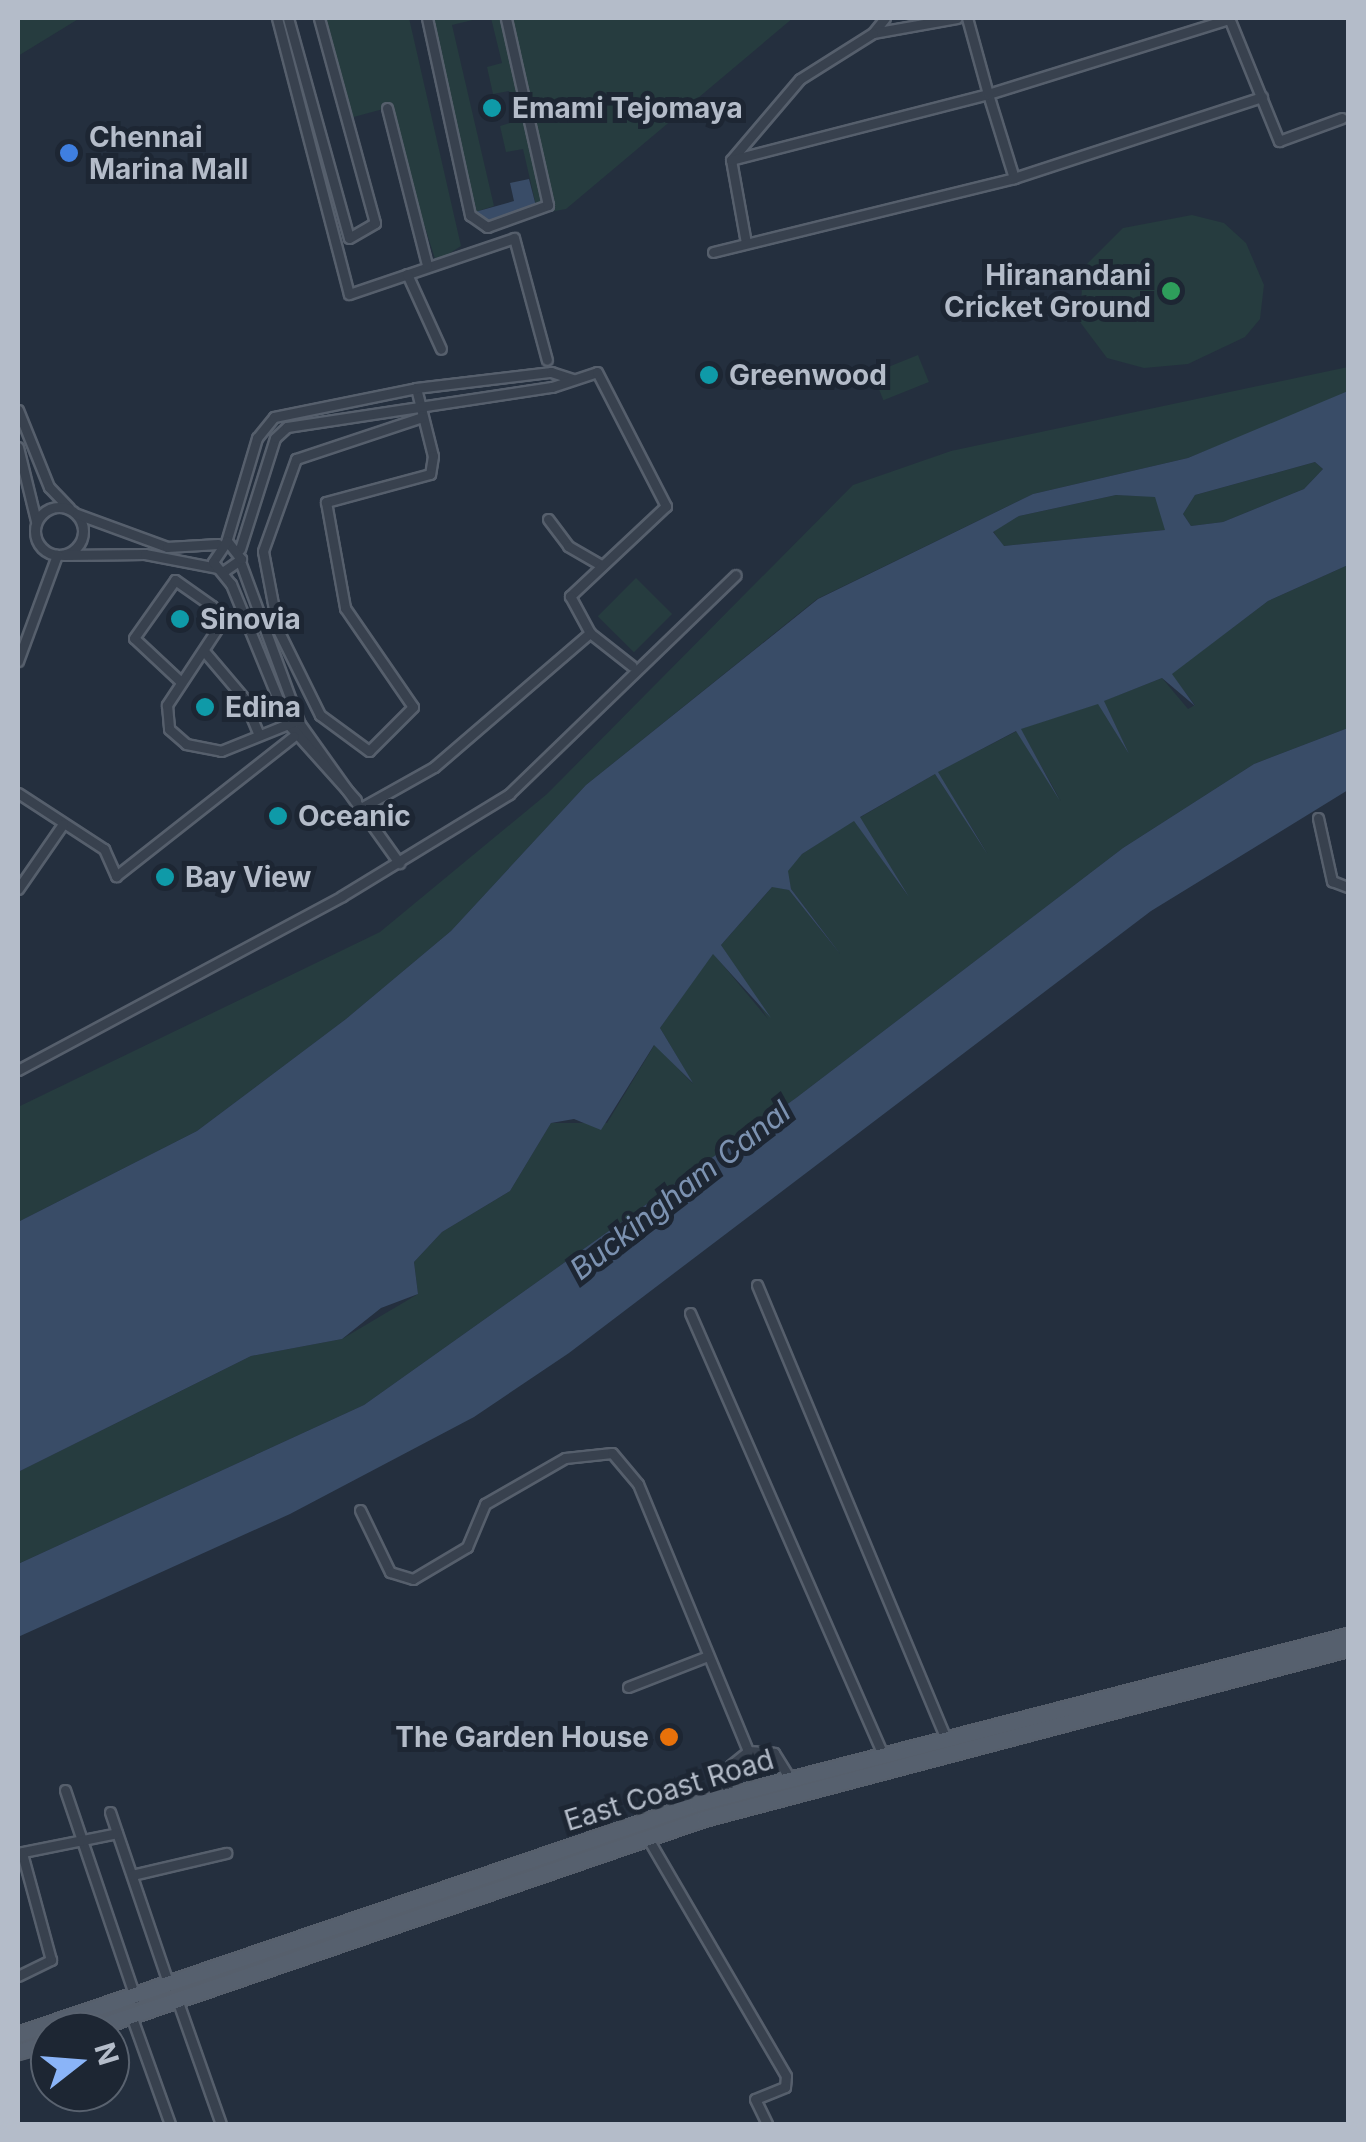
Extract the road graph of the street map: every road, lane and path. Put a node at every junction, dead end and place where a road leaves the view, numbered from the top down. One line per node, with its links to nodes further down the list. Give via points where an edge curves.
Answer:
1 (277, 18): 20 (street, via 347,292)
2 (288, 18): 3 (street, via 350,238 375,223)
3 (318, 18)
4 (427, 18): 5 (street, via 470,215 486,226 548,205)
5 (506, 18)
6 (885, 18): 10 (street)
7 (957, 18): 10 (street)
8 (967, 18): 11 (street)
9 (1229, 18): 11 (street); 12 (street)
10 (873, 33): 15 (street, via 800,79)
11 (988, 94): 15 (street); 16 (street)
12 (1262, 97): 14 (street, via 1279,141); 16 (street)
13 (387, 108): 19 (street)
14 (1342, 118)
15 (731, 160): 17 (street)
16 (1014, 178): 17 (street)
17 (746, 243): 18 (street)
18 (713, 252)
19 (427, 265): 20 (street); 22 (street, via 517,239)
20 (406, 274): 21 (street)
21 (441, 349)
22 (547, 360)
23 (572, 379): 24 (street, via 551,372); 25 (street); 37 (street, via 597,372 666,506)
24 (416, 388): 25 (street); 29 (street, via 274,417 261,429)
25 (417, 402): 27 (street); 30 (street, via 279,431)
26 (18, 410): 31 (street, via 50,487)
27 (422, 417): 27 (street, via 296,459 263,551 278,630 320,715 369,751 413,706 345,608 326,502 430,474)
28 (18, 447): 33 (street)
29 (239, 498): 30 (street); 34 (street)
30 (254, 505): 35 (street)
31 (73, 512): 33 (street, via 52,508); 34 (street, via 152,544); 36 (street, via 83,536)
32 (548, 519): 37 (street, via 568,546)
33 (36, 524): 36 (street, via 38,543)
34 (222, 543): 35 (street); 38 (street)
35 (240, 554): 38 (street); 45 (street)
36 (61, 555): 38 (street, via 145,554); 42 (street)
37 (602, 566): 40 (street, via 570,596)
38 (221, 570): 46 (street)
39 (736, 575): 53 (street, via 509,794)
40 (590, 633): 43 (street); 50 (street, via 434,767)
41 (204, 651): 44 (street); 44 (street, via 218,631 212,606 190,583 166,584 134,638); 47 (street, via 243,697)
42 (18, 661)
43 (632, 666)
44 (180, 682): 47 (street, via 165,717 186,744 221,751)
45 (298, 720): 46 (street); 50 (street)
46 (288, 724): 47 (street); 48 (street)
47 (259, 736)
48 (294, 736): 50 (street); 52 (street, via 116,876 104,849)
49 (18, 793): 52 (street)
50 (358, 804): 53 (street)
51 (1318, 818): 54 (street, via 1332,881)
52 (63, 824): 55 (street)
53 (398, 863): 56 (street)
54 (1348, 887)
55 (18, 889)
56 (18, 1070)
57 (757, 1285): 64 (street)
58 (690, 1312): 66 (street)
59 (360, 1510): 62 (street, via 390,1572 414,1579 467,1546 485,1504 565,1458 612,1454 638,1484)
60 (1348, 1636): 64 (main road, East Coast Road)
61 (1348, 1650): 72 (main road, East Coast Road)
62 (708, 1656): 63 (street); 65 (street)
63 (628, 1688)
64 (946, 1738): 66 (main road, East Coast Road)
65 (748, 1752): 67 (street, via 774,1753); 69 (street, via 731,1765)
66 (883, 1754): 67 (main road, East Coast Road)
67 (790, 1779): 69 (main road, East Coast Road)
68 (65, 1790): 73 (street)
69 (726, 1796): 78 (main road, East Coast Road)
70 (110, 1812): 71 (street)
71 (118, 1833): 73 (street); 76 (street)
72 (647, 1837): 78 (main road, East Coast Road); 84 (street, via 786,2076 785,2087 755,2099)
73 (83, 1840): 74 (street); 79 (street)
74 (20, 1853): 77 (street, via 51,1960)
75 (226, 1854): 76 (street)
76 (132, 1875): 78 (street)
77 (18, 1976)
78 (174, 1996): 79 (main road, East Coast Road); 80 (main road, East Coast Road); 83 (street)
79 (136, 2000): 81 (main road, East Coast Road)
80 (132, 2018): 82 (street)
81 (18, 2035)
82 (170, 2124)
83 (221, 2124)
84 (766, 2124)

